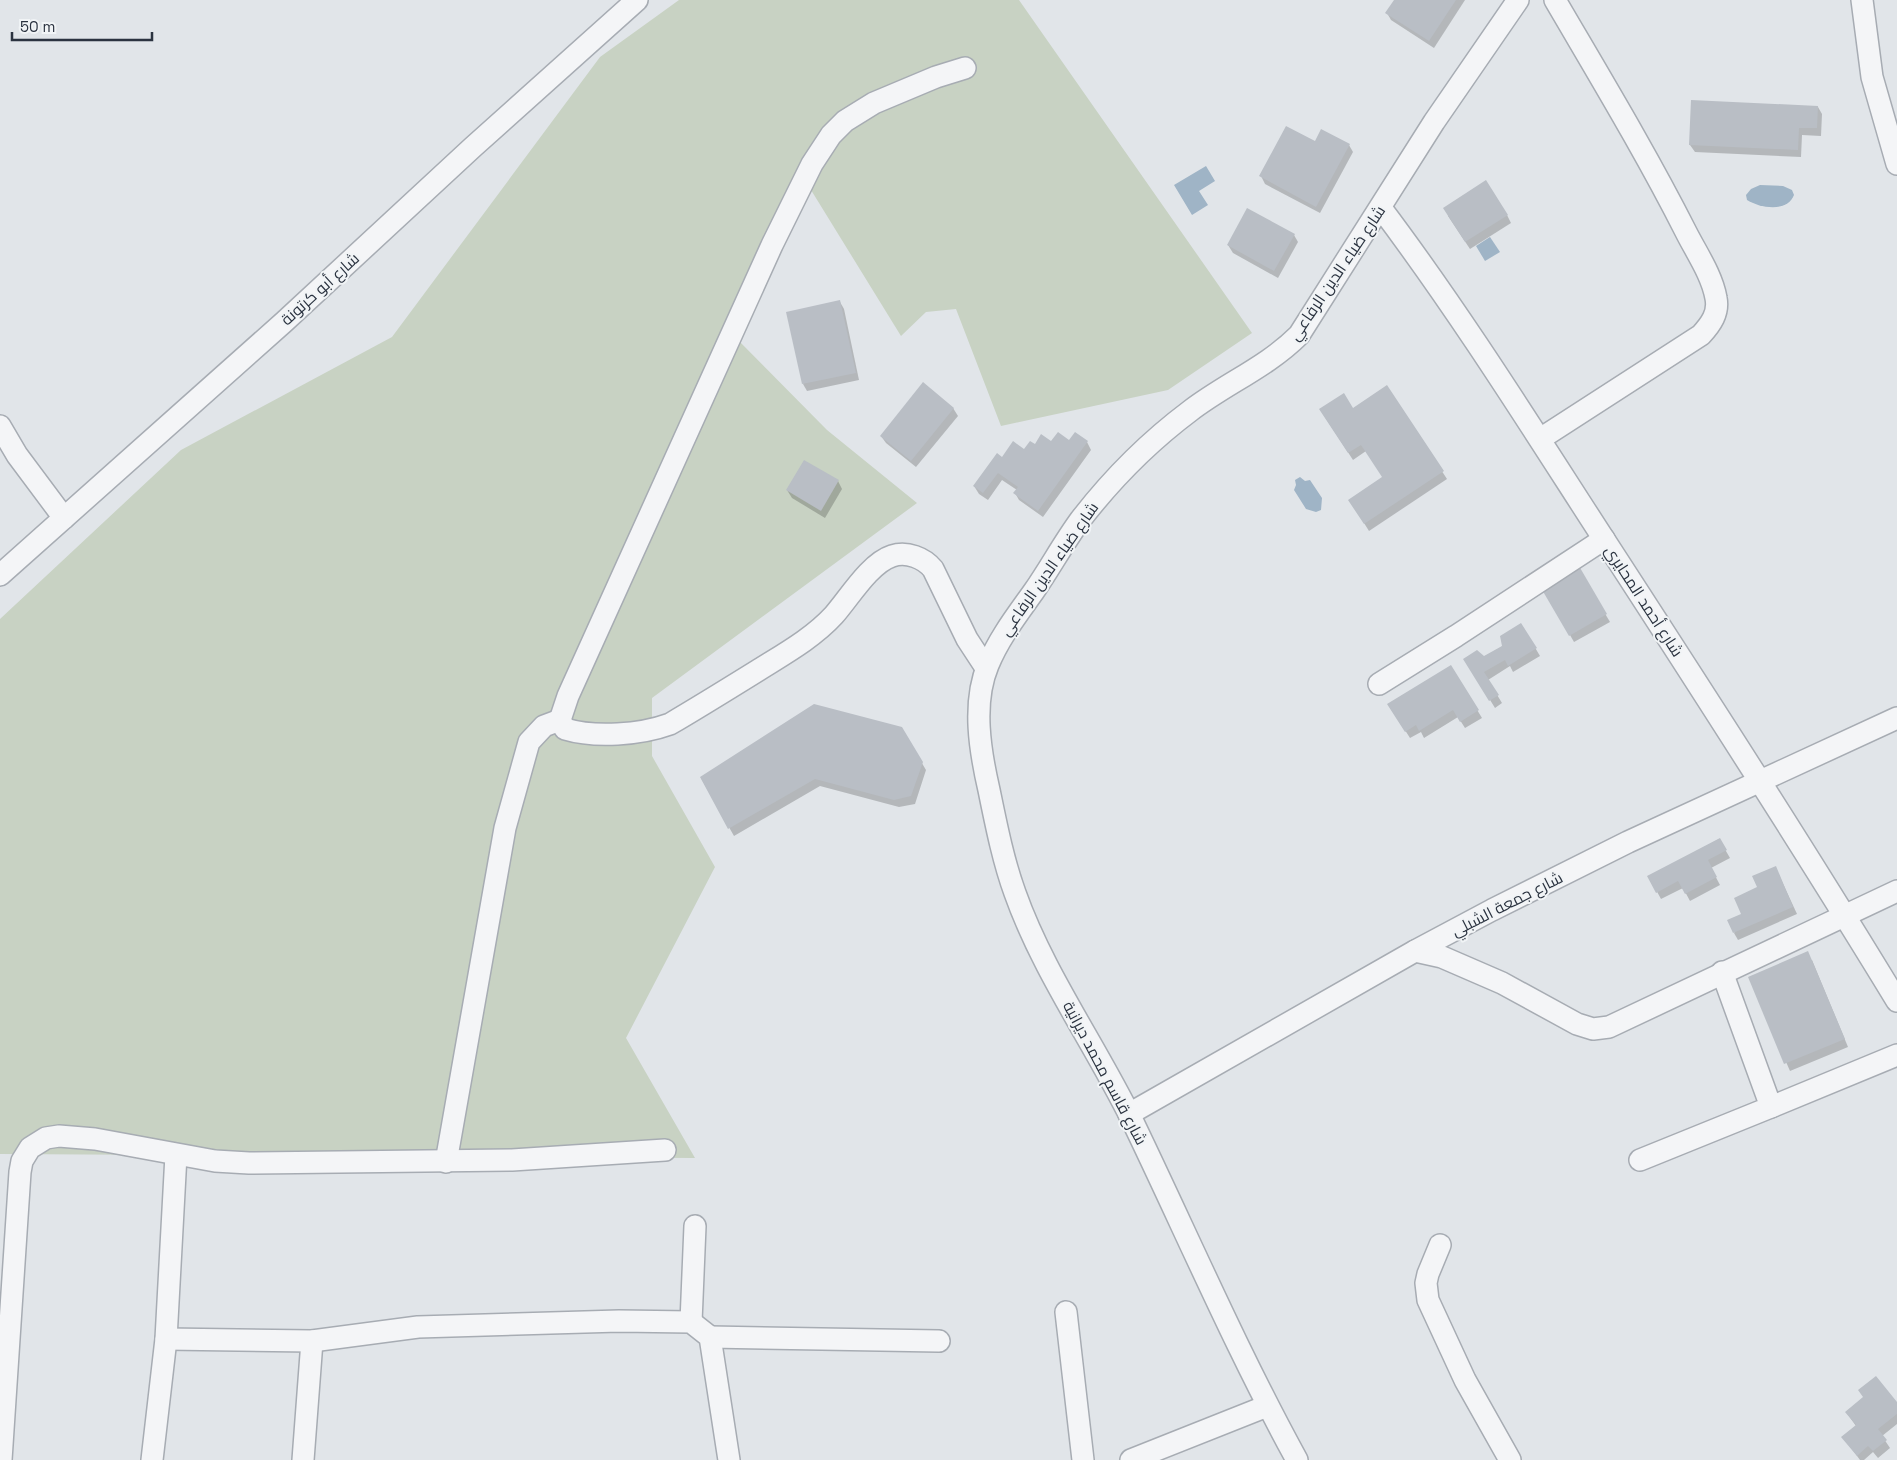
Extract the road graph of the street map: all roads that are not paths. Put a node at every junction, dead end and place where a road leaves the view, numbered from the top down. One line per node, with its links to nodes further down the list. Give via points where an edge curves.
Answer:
1 (637, 0): 10 (street, شارع أبو كرتونة)
2 (1518, 0): 7 (street, شارع ضياء الدين الرفاعي, via 1439,114)
3 (1555, 0): 9 (street, via 1675,211 1712,285 1716,310 1713,321 1701,335)
4 (1862, 0): 6 (street, via 1872,78)
5 (965, 68): 16 (street, via 874,103 845,121 831,135 812,164 751,290)
6 (1897, 164)
7 (1381, 208): 9 (street, شارع أحمد المحايري, via 1458,314); 13 (street, شارع ضياء الدين الرفاعي, via 1299,335 1282,352 1212,395 1167,429 1099,496 1000,639)
8 (0, 426): 10 (street, via 17,455)
9 (1540, 439): 11 (street, شارع أحمد المحايري)
10 (64, 518): 12 (street, شارع أبو كرتونة)
11 (1604, 539): 14 (street); 17 (street, شارع أحمد المحايري)
12 (0, 575)
13 (986, 668): 16 (street, via 967,639 933,569 918,558 900,554 874,568 833,616 796,646 670,724 636,732 578,733 565,729); 25 (street, شارع قاسم محمد ديرانية, via 980,703 980,744 1015,894 1051,969)
14 (1380, 684)
15 (1897, 718): 17 (street, شارع جمعة الشبلي)
16 (560, 720): 29 (street, via 544,726 529,742 505,828)
17 (1760, 780): 19 (street, شارع أحمد المحايري); 20 (street, شارع جمعة الشبلي, via 1628,842)
18 (1897, 891): 19 (street)
19 (1844, 914): 21 (street); 22 (street, شارع أحمد المحايري)
20 (1415, 951): 21 (street, via 1442,957 1502,983 1577,1024 1593,1029 1609,1027); 25 (street, شارع جمعة الشبلي)
21 (1722, 972): 24 (street)
22 (1897, 1002)
23 (1897, 1055): 24 (street)
24 (1771, 1107): 28 (street)
25 (1129, 1114): 38 (street, شارع قاسم محمد ديرانية)
26 (665, 1150): 29 (street, via 550,1159)
27 (176, 1155): 29 (street, via 248,1163); 35 (street); 39 (street, via 72,1136 41,1140 26,1154 20,1172 14,1240)
28 (1640, 1160)
29 (446, 1162)
30 (695, 1226): 33 (street)
31 (1440, 1244): 46 (street, via 1426,1283 1428,1300 1465,1380)
32 (1066, 1312): 43 (street)
33 (691, 1322): 34 (street); 36 (street, via 470,1324 418,1327)
34 (710, 1337): 37 (street); 42 (street)
35 (166, 1339): 36 (street); 40 (street)
36 (312, 1341): 41 (street)
37 (938, 1341)
38 (1267, 1406): 44 (street); 45 (street, شارع قاسم محمد ديرانية)
39 (1, 1460)
40 (152, 1460)
41 (302, 1460)
42 (729, 1460)
43 (1083, 1460)
44 (1131, 1460)
45 (1296, 1460)
46 (1510, 1460)

